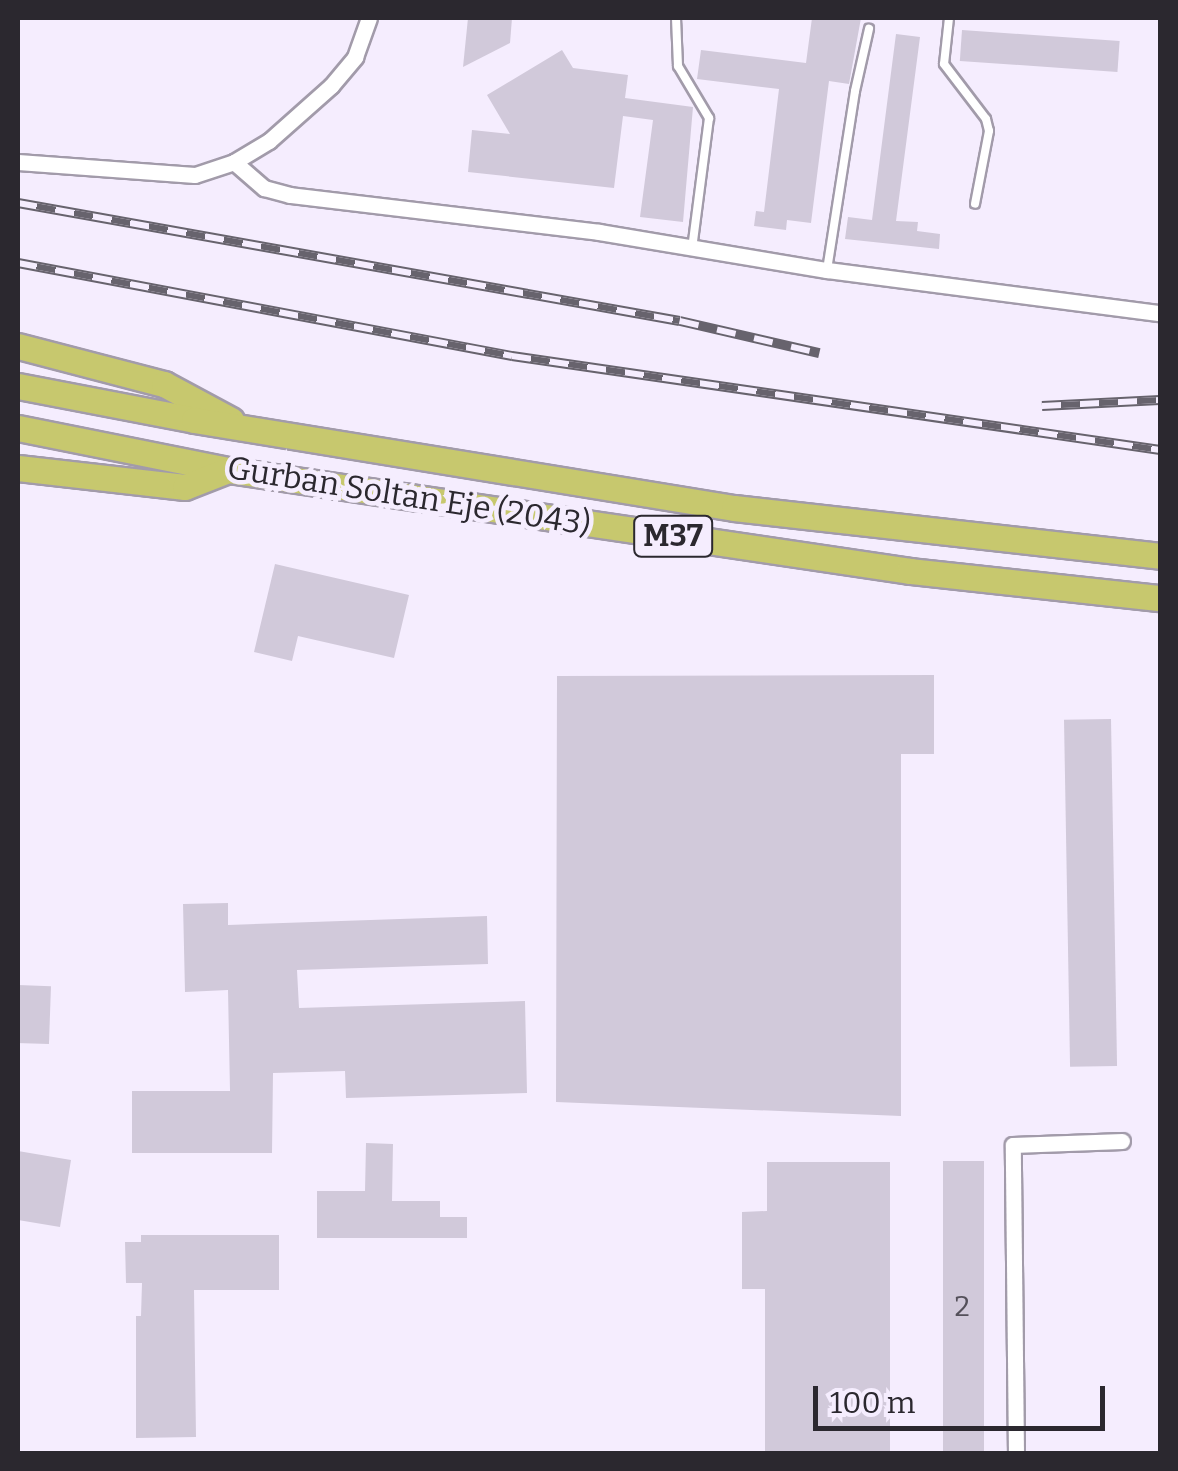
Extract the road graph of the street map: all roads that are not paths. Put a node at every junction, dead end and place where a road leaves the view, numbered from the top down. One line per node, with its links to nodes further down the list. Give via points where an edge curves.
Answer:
1 (369, 18): 6 (street, via 355,57 331,86 269,141)
2 (676, 18): 8 (lane, via 678,66 709,118)
3 (949, 18): 7 (lane, via 944,64 989,132)
4 (869, 30): 9 (lane)
5 (18, 162): 6 (street, via 195,175)
6 (234, 162): 8 (street, via 264,188 290,195)
7 (975, 204)
8 (692, 249): 9 (street)
9 (827, 270): 10 (street)
10 (1160, 314)
11 (18, 346): 14 (highway, via 164,384)
12 (18, 386): 14 (highway, Gurban Soltan Eje (2043) / M37)
13 (18, 428): 16 (highway, Gurban Soltan Eje (2043) / M37)
14 (248, 429): 17 (highway, Gurban Soltan Eje (2043) / M37, via 734,508)
15 (18, 468): 16 (highway, via 185,487)
16 (228, 470): 18 (highway, Gurban Soltan Eje (2043) / M37, via 910,572)
17 (1160, 556)
18 (1160, 598)
19 (1122, 1141): 20 (street, via 1013,1145)
20 (1016, 1454)

